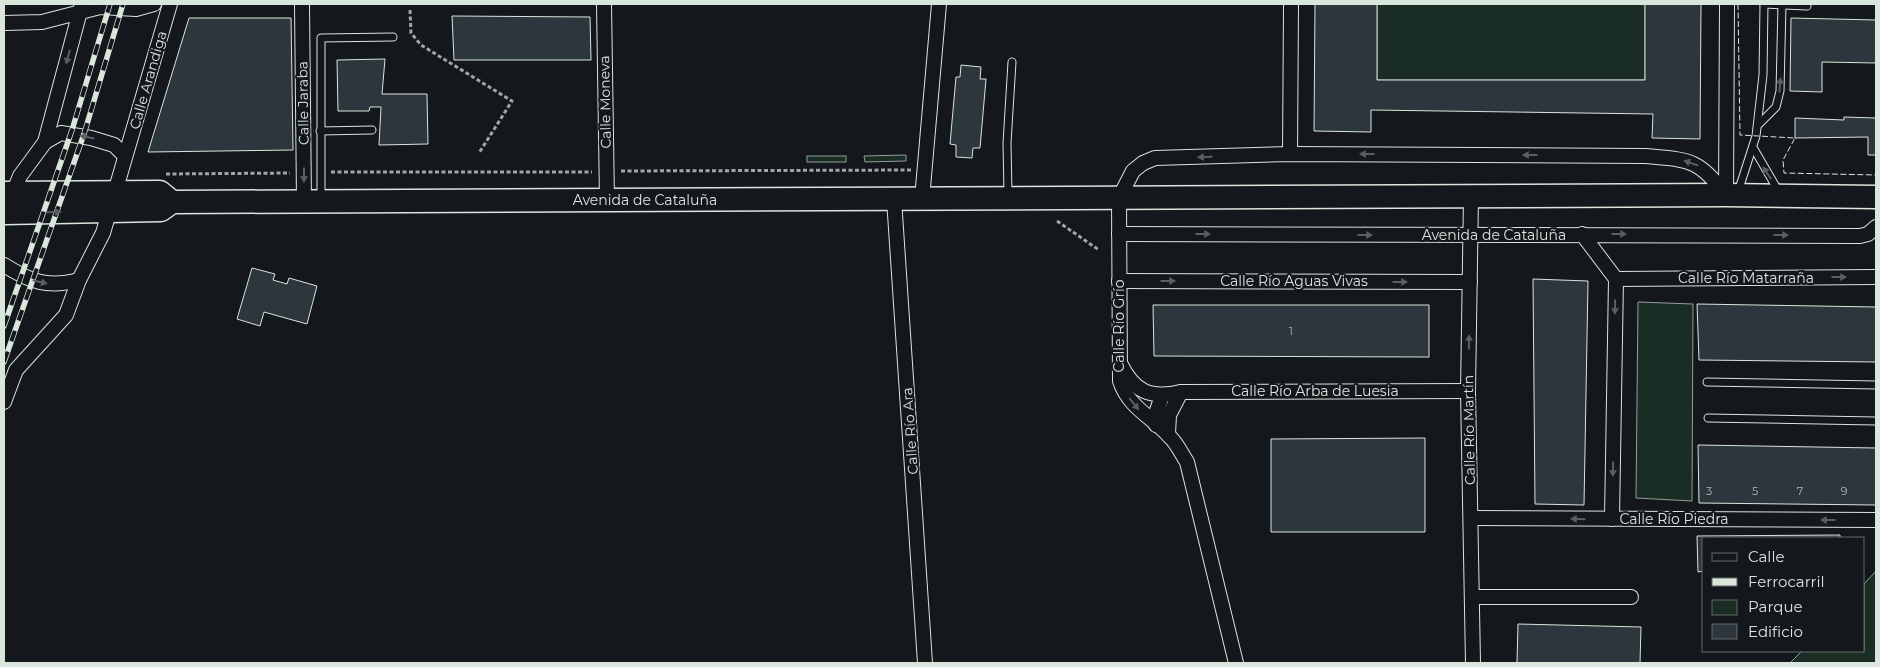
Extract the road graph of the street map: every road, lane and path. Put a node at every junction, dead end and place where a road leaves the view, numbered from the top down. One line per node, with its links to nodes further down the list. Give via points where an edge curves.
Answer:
1 (154, 4): 11 (street, via 136,10)
2 (170, 4): 23 (street, Calle Arandiga)
3 (302, 4): 38 (street, Calle Jaraba, one-way to 38)
4 (604, 4): 39 (street, Calle Moneva)
5 (1291, 4): 22 (street)
6 (1726, 4): 30 (street)
7 (1764, 4): 8 (lane); 16 (lane, via 1763,75)
8 (1782, 4): 10 (lane); 16 (lane, one-way to 8, via 1776,107 1780,91)
9 (937, 5): 24 (street)
10 (1807, 6)
11 (82, 7): 13 (street, via 42,22); 19 (street, one-way to 19)
12 (410, 10): 21 (path, via 411,33 421,45 512,101)
13 (4, 23)
14 (393, 37): 18 (lane, via 321,38)
15 (1012, 62): 34 (lane, via 1007,142)
16 (1758, 125): 20 (lane)
17 (372, 130): 18 (lane)
18 (320, 131): 38 (lane)
19 (45, 142): 23 (street, one-way to 19, via 114,145 91,138 61,134); 41 (street, via 20,176)
20 (1754, 149): 30 (lane); 31 (lane, one-way to 20)
21 (479, 152)
22 (1290, 154): 30 (street, one-way to 22, via 1703,168 1694,162 1676,159); 35 (street, one-way to 35, via 1156,158 1133,171)
23 (125, 156): 40 (street, Calle Arandiga)
24 (925, 170): 27 (path, Avenida de Cataluña); 37 (street)
25 (332, 172): 26 (path, Avenida de Cataluña)
26 (592, 172)
27 (618, 172)
28 (201, 173): 29 (path)
29 (279, 173)
30 (1731, 196): 31 (main road, Avenida de Cataluña); 32 (main road, Avenida de Cataluña)
31 (1782, 196): 33 (main road, Avenida de Cataluña)
32 (1471, 197): 35 (main road, Avenida de Cataluña); 46 (street, Calle Río Martín)
33 (1876, 197)
34 (1008, 198): 35 (main road, Avenida de Cataluña); 37 (main road, Avenida de Cataluña)
35 (1119, 198): 44 (street, Calle Río Grío)
36 (894, 199): 37 (main road, Avenida de Cataluña); 39 (main road, Avenida de Cataluña); 70 (street, Calle Río Ara)
37 (922, 199)
38 (313, 201): 39 (main road, Avenida de Cataluña); 40 (main road, Avenida de Cataluña, via 172,202 160,192)
39 (607, 201)
40 (114, 202): 41 (main road, Avenida de Cataluña); 51 (street, Calle Arandiga, via 103,233)
41 (6, 206)
42 (1058, 221): 47 (path)
43 (1874, 232): 45 (street, Avenida de Cataluña, one-way to 43, via 1860,236)
44 (1119, 234): 46 (street, Avenida de Cataluña, one-way to 46); 52 (street, Calle Río Grío)
45 (1582, 234): 46 (street, Avenida de Cataluña); 50 (street)
46 (1470, 235): 53 (street, Calle Río Martín)
47 (1099, 250)
48 (4, 266): 51 (street, one-way to 51, via 26,279 49,284)
49 (1876, 276): 50 (street, Calle Río Matarraña, one-way to 49)
50 (1616, 279): 66 (street, one-way to 66)
51 (79, 280): 60 (street, Calle Arandiga, via 66,315 16,370)
52 (1119, 281): 53 (street, Calle Río Aguas Vivas, one-way to 53); 54 (street, Calle Río Grío)
53 (1470, 282): 57 (street, Calle Río Martín, one-way to 53)
54 (1120, 363): 59 (street, via 1126,377 1137,387); 63 (street, Calle Río Grío, one-way to 63, via 1122,387 1139,410)
55 (1707, 382): 56 (lane)
56 (1876, 385)
57 (1468, 391): 58 (street, Calle Río Arba de Luesia); 65 (street, Calle Río Martín)
58 (1180, 392): 59 (street, Calle Río Arba de Luesia); 64 (street, via 1169,415)
59 (1162, 396): 63 (street, via 1155,416)
60 (4, 402)
61 (1708, 418): 62 (lane)
62 (1876, 421)
63 (1156, 425): 64 (street, Calle Río Grío)
64 (1168, 434): 71 (street, Calle Río Grío, via 1191,473)
65 (1471, 518): 66 (street, Calle Río Piedra, one-way to 65); 68 (street, Calle Río Martín)
66 (1612, 519): 67 (street, Calle Río Piedra, one-way to 66)
67 (1876, 520)
68 (1473, 597): 69 (street); 72 (street, Calle Río Martín)
69 (1631, 598)
70 (925, 663)
71 (1236, 663)
72 (1473, 663)

